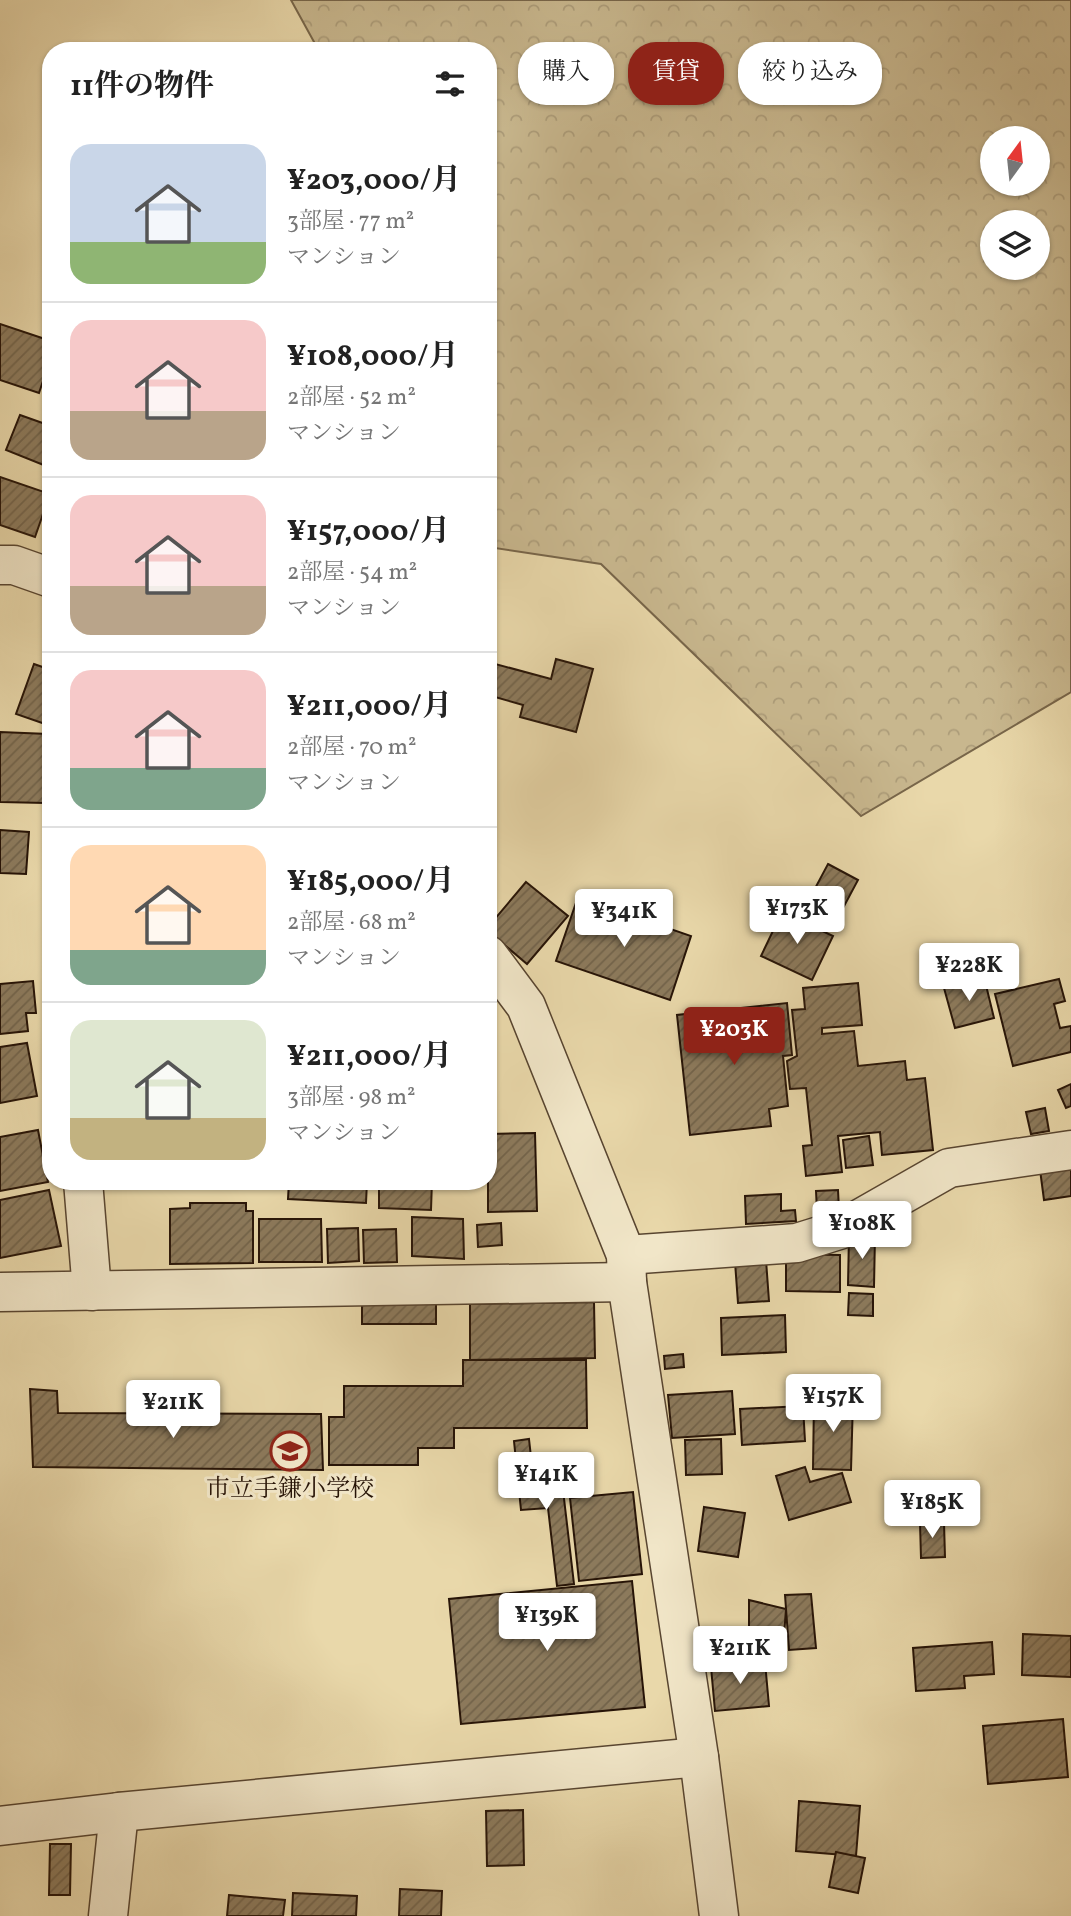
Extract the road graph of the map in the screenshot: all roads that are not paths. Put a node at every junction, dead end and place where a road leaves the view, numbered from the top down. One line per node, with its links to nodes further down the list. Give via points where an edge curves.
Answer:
1 (0, 565): 2 (street)
2 (42, 575)
3 (497, 966): 6 (street, via 526,1006)
4 (1071, 1150): 6 (street, via 949,1168 842,1229 797,1243)
5 (84, 1190): 7 (street)
6 (626, 1269): 7 (street); 9 (street)
7 (92, 1291): 8 (street)
8 (0, 1292)
9 (699, 1757): 10 (street); 13 (street)
10 (119, 1812): 11 (street); 12 (street)
11 (0, 1826)
12 (108, 1916)
13 (719, 1916)

